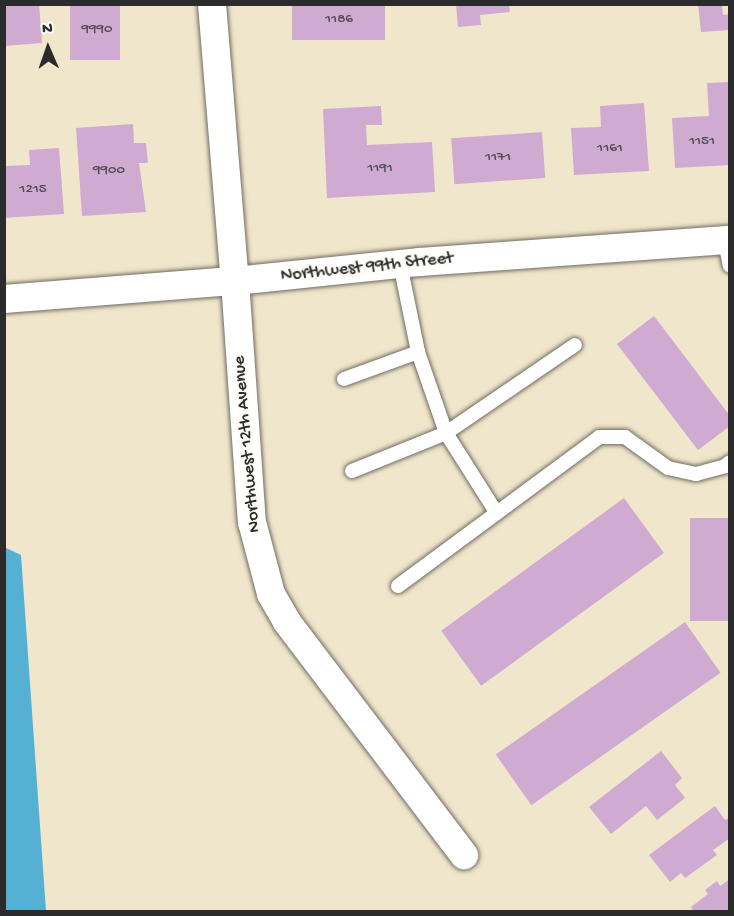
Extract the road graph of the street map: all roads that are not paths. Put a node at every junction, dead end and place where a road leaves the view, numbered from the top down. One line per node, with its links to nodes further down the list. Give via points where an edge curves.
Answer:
1 (212, 4): 4 (street, Northwest 12th Avenue)
2 (728, 249): 3 (street, Northwest 99th Street)
3 (400, 264): 4 (street, Northwest 99th Street); 7 (lane)
4 (236, 281): 5 (street, Northwest 99th Street); 14 (street, Northwest 12th Avenue, via 252,522 271,594 287,622)
5 (4, 299)
6 (574, 345): 9 (lane)
7 (418, 352): 8 (lane); 9 (lane)
8 (344, 379)
9 (446, 433): 11 (lane); 12 (lane)
10 (729, 462): 12 (lane, via 696,474 668,468 625,437 599,437)
11 (352, 471)
12 (496, 512): 13 (lane)
13 (398, 586)
14 (464, 855)

